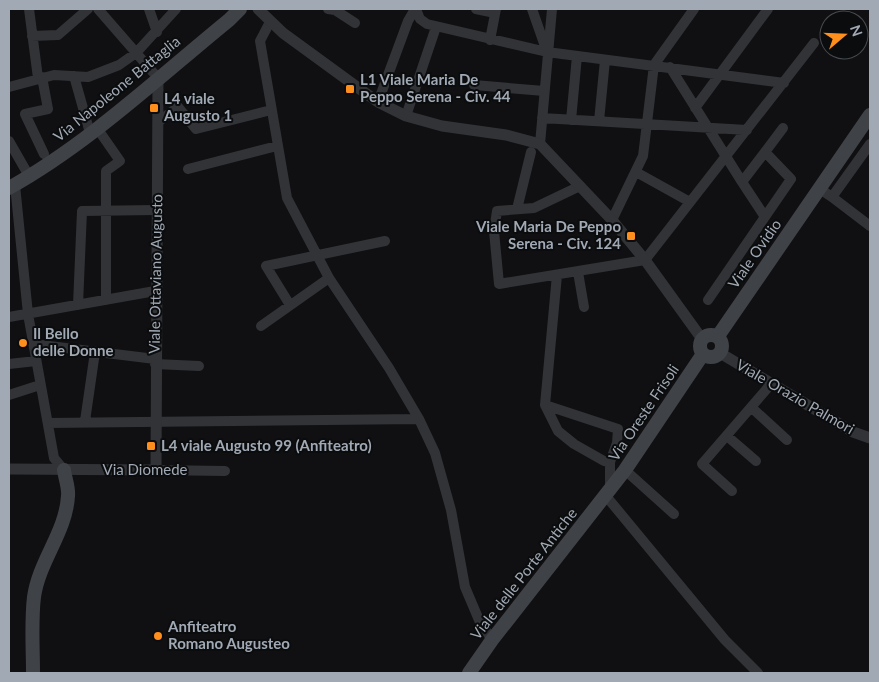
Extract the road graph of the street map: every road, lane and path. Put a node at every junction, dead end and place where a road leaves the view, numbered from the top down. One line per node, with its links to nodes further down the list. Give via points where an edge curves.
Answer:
1 (29, 9): 20 (street)
2 (88, 9): 20 (street, via 58,35)
3 (98, 9): 24 (street)
4 (149, 9): 19 (street)
5 (176, 9): 19 (street)
6 (240, 9): 7 (street); 32 (main road, Via Napoleone Battaglia)
7 (259, 9): 16 (street)
8 (328, 9): 17 (street)
9 (416, 9): 18 (street, via 422,22); 37 (street, via 408,21)
10 (476, 9): 15 (street)
11 (532, 9): 23 (street)
12 (552, 9): 23 (street)
13 (694, 9): 27 (street)
14 (768, 9): 29 (street)
15 (496, 11): 21 (street)
16 (270, 22): 37 (street); 39 (street, via 260,42)
17 (355, 23)
18 (436, 27): 21 (street); 40 (street)
19 (155, 34): 24 (street)
20 (32, 36): 31 (street)
21 (490, 40): 23 (street)
22 (814, 43): 33 (street)
23 (547, 52): 25 (street); 36 (street)
24 (136, 53): 30 (street, via 119,65 88,77); 32 (street)
25 (577, 56): 26 (street); 43 (street)
26 (605, 60): 27 (street); 44 (street)
27 (654, 64): 28 (street); 46 (street)
28 (670, 67): 29 (street); 38 (street)
29 (721, 73): 33 (street); 38 (street)
30 (74, 76): 31 (street); 49 (street)
31 (40, 78): 35 (street); 57 (street, via 48,109 25,114)
32 (158, 78): 45 (street, Viale Ottaviano Augusto); 49 (main road, Via Napoleone Battaglia)
33 (784, 83): 50 (street)
34 (474, 85): 36 (street)
35 (9, 87)
36 (544, 91): 42 (street)
37 (378, 102): 40 (street)
38 (695, 108): 47 (street)
39 (271, 110): 45 (street, via 196,129 178,107); 54 (street)
40 (406, 116): 52 (street)
41 (870, 116): 65 (main road, Viale Ovidio)
42 (542, 118): 43 (street); 52 (street)
43 (571, 120): 44 (street)
44 (599, 121): 46 (street)
45 (158, 122): 69 (street, Viale Ottaviano Augusto)
46 (647, 124): 47 (street); 60 (street, via 643,156)
47 (707, 128): 50 (street); 58 (street)
48 (783, 128): 56 (street)
49 (93, 130): 61 (main road, Via Napoleone Battaglia); 70 (street, via 120,161 106,171)
50 (746, 130): 58 (street)
51 (9, 141): 61 (street)
52 (540, 144): 63 (street)
53 (870, 144): 66 (street)
54 (277, 146): 59 (street); 75 (street, via 287,198)
55 (530, 152): 68 (street)
56 (764, 152): 62 (street); 71 (street, via 792,179)
57 (44, 154)
58 (726, 157): 62 (street); 67 (street)
59 (188, 168)
60 (636, 172): 67 (street); 72 (street)
61 (30, 176): 64 (main road, Via Napoleone Battaglia)
62 (742, 182): 71 (street)
63 (580, 186): 68 (street, via 534,208); 72 (street)
64 (12, 187): 86 (street)
65 (820, 189): 66 (street); 89 (main road, Viale Ovidio)
66 (832, 197): 73 (street)
67 (690, 202): 76 (street)
68 (517, 209): 78 (street, via 497,211 495,248 499,284)
69 (156, 210): 70 (street); 80 (street, Viale Ottaviano Augusto)
70 (106, 211): 81 (street); 83 (street, via 82,211)
71 (765, 217): 82 (street)
72 (612, 220): 76 (street)
73 (870, 226)
74 (385, 241): 75 (street)
75 (316, 255): 79 (street); 84 (street, via 266,266)
76 (645, 260): 77 (street); 90 (street)
77 (578, 272): 78 (street); 85 (street)
78 (556, 275): 102 (street)
79 (329, 278): 84 (street); 104 (street)
80 (155, 291): 81 (street); 96 (street, Viale Ottaviano Augusto)
81 (106, 300): 83 (street)
82 (708, 300)
83 (78, 305): 86 (street)
84 (290, 305): 88 (street)
85 (584, 307)
86 (28, 314): 87 (street); 91 (street)
87 (9, 318)
88 (261, 326)
89 (718, 336): 90 (main road, via 709,335); 94 (main road, via 723,346)
90 (702, 339): 93 (main road, via 700,348)
91 (33, 344): 92 (street); 95 (street)
92 (95, 352): 96 (street); 106 (street)
93 (703, 354): 94 (main road, via 711,357); 116 (main road, Via Oreste Frisoli)
94 (720, 354): 99 (street, Viale Orazio Palmori)
95 (36, 361): 97 (street); 100 (street)
96 (155, 361): 98 (street); 105 (street, Viale Ottaviano Augusto)
97 (9, 364)
98 (199, 366)
99 (771, 384): 103 (street); 109 (street, Viale Orazio Palmori, via 853,432)
100 (40, 385): 101 (street); 107 (street)
101 (9, 395)
102 (545, 405): 112 (street, Via Oreste Frisoli, via 558,431 574,444); 112 (street, Via Oreste Frisoli, via 618,429)
103 (752, 408): 108 (street); 110 (street)
104 (419, 419): 105 (street); 121 (street, via 434,453 451,510 465,587 479,620)
105 (155, 420): 106 (street); 115 (street, Viale Ottaviano Augusto)
106 (85, 421): 107 (street)
107 (48, 423): 114 (street, via 54,458)
108 (727, 436): 111 (street); 118 (street, via 702,464)
109 (870, 438)
110 (786, 440)
111 (756, 461)
112 (610, 462): 119 (street, Via Oreste Frisoli)
113 (9, 469): 114 (street, Via Diomede)
114 (64, 470): 115 (street, Via Diomede); 122 (main road, via 68,494 66,510 34,596)
115 (156, 470): 117 (street, Via Diomede)
116 (625, 470): 119 (main road, Via Oreste Frisoli); 120 (street)
117 (225, 471)
118 (732, 491)
119 (608, 493): 121 (main road, Viale delle Porte Antiche); 124 (street, via 725,640)
120 (674, 514)
121 (492, 640): 123 (main road, Viale delle Porte Antiche)
122 (33, 673)
123 (470, 673)
124 (758, 673)

